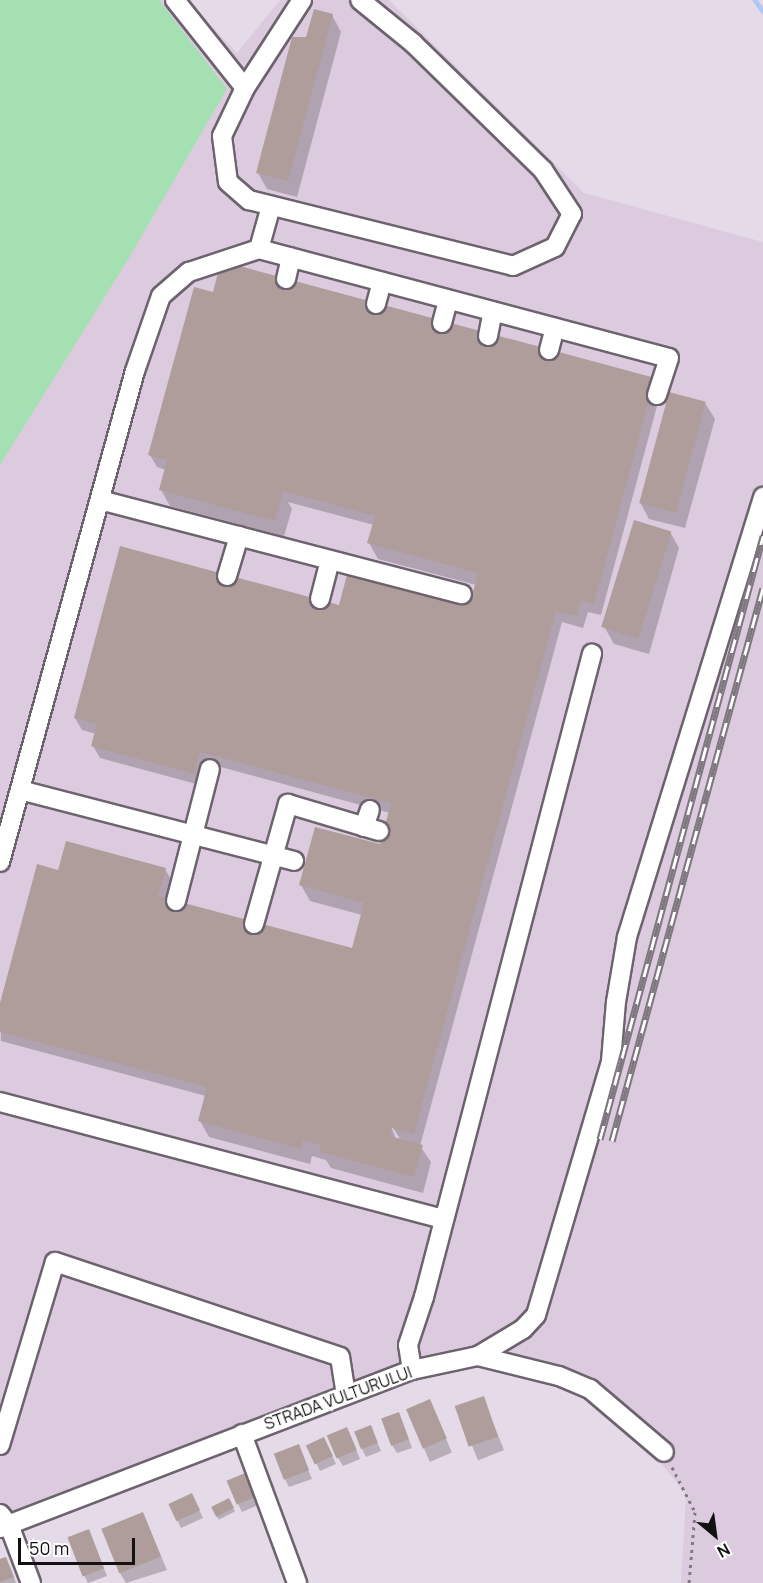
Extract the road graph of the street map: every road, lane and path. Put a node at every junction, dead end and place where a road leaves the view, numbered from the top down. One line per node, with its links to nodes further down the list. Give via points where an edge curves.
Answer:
1 (175, 0): 4 (street)
2 (302, 0): 4 (street)
3 (360, 0): 5 (street, via 413,43 543,170 572,214 555,248 513,266)
4 (245, 88): 5 (street, via 222,136 228,182 249,200)
5 (271, 206): 6 (street)
6 (259, 249): 7 (street); 19 (street, via 189,272 161,296 135,371)
7 (291, 258): 8 (street); 9 (street)
8 (286, 279)
9 (382, 282): 10 (street); 11 (street)
10 (448, 300): 12 (street); 13 (street)
11 (376, 304)
12 (493, 312): 14 (street); 15 (street)
13 (442, 323)
14 (555, 328): 16 (street); 17 (street, via 669,358)
15 (488, 336)
16 (549, 350)
17 (657, 395)
18 (763, 497): 37 (street, via 627,938 611,1061 536,1315 523,1329)
19 (100, 500): 20 (street); 27 (street)
20 (239, 536): 21 (street); 22 (street)
21 (330, 560): 23 (street); 24 (street)
22 (227, 576)
23 (462, 594)
24 (320, 599)
25 (592, 654): 36 (street)
26 (210, 769): 29 (street)
27 (20, 790): 29 (street); 32 (street)
28 (371, 822): 30 (street, via 288,804)
29 (193, 835): 30 (street); 33 (street)
30 (272, 855): 31 (street); 34 (street)
31 (294, 861)
32 (0, 862)
33 (176, 901)
34 (254, 924)
35 (0, 1102): 36 (street)
36 (444, 1219): 38 (street, via 408,1345)
37 (478, 1356): 38 (street, STRADA VULTURULUI); 42 (street, STRADA VULTURULUI, via 559,1376 590,1389)
38 (412, 1370): 39 (street, STRADA VULTURULUI)
39 (346, 1394): 40 (street, STRADA VULTURULUI); 41 (street, via 340,1357 55,1262)
40 (242, 1434): 43 (street, STRADA VULTURULUI); 45 (street)
41 (0, 1445)
42 (664, 1452): 46 (path, via 695,1512)
43 (3, 1522): 44 (street)
44 (31, 1583)
45 (297, 1583)
46 (689, 1583)

